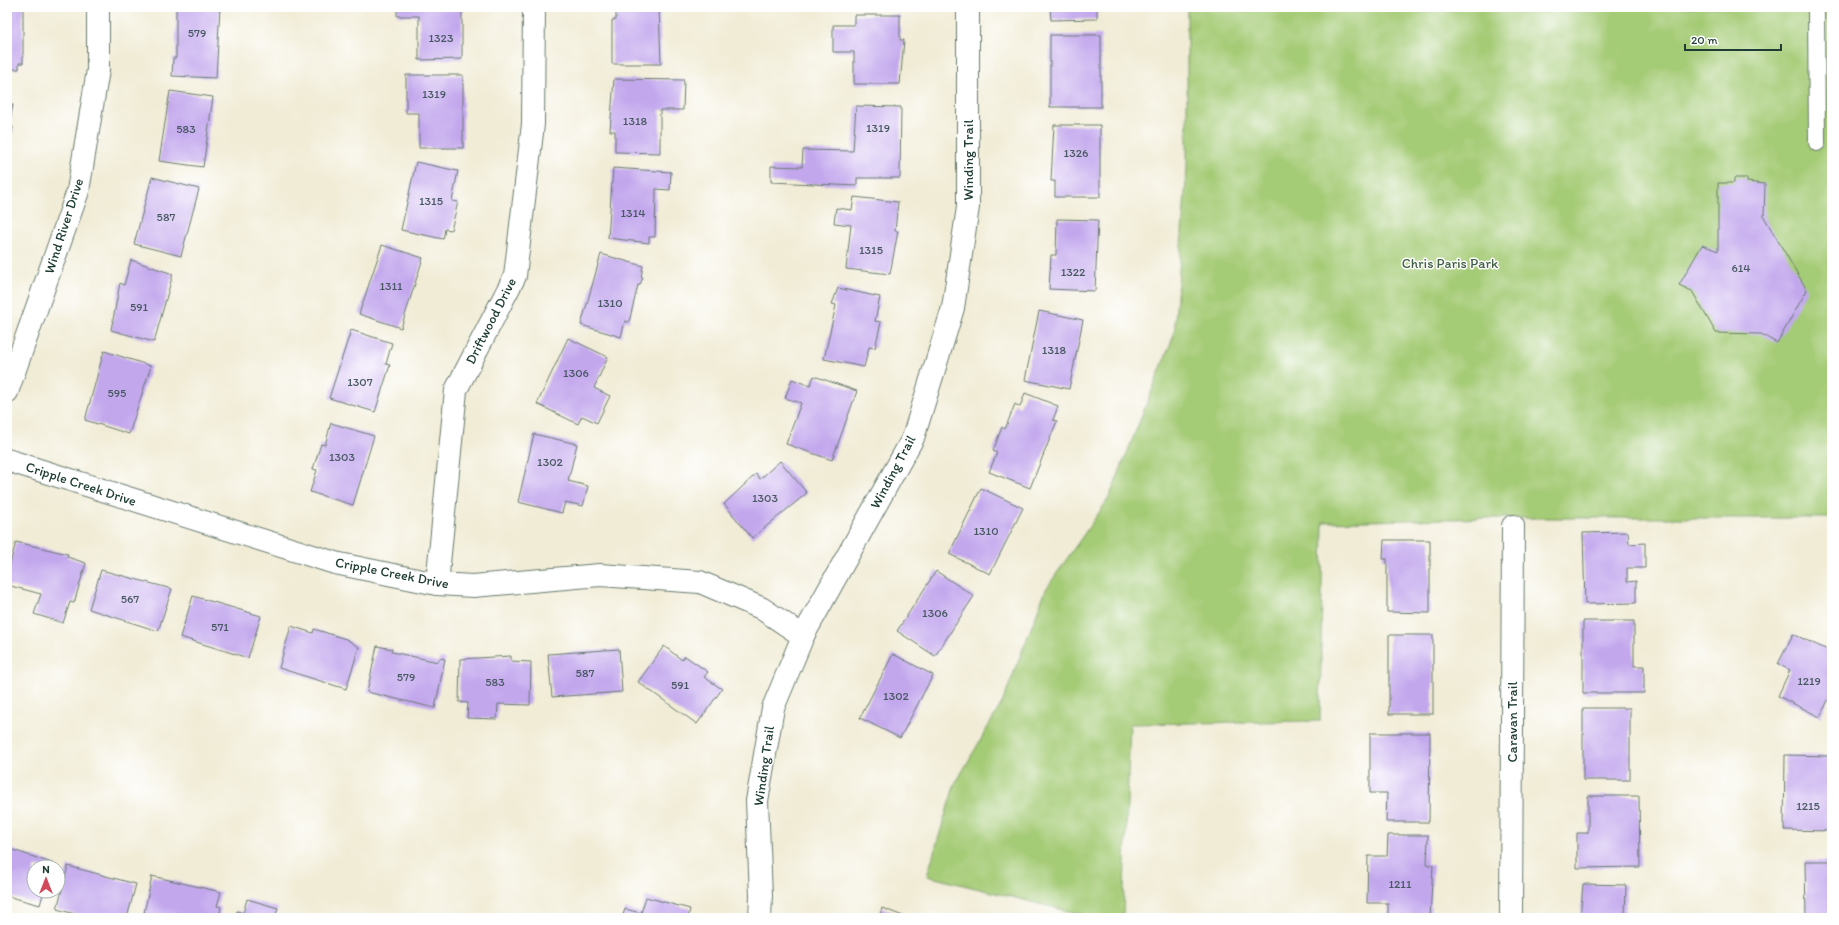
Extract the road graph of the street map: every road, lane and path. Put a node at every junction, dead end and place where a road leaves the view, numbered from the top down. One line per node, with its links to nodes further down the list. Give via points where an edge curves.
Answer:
1 (98, 7): 6 (street, Wind River Drive, via 98,70 78,191)
2 (534, 7): 9 (street, Driftwood Drive, via 533,124 515,276 456,390)
3 (968, 7): 10 (street, Winding Trail, via 968,207 953,308 913,438)
4 (1816, 7): 5 (lane)
5 (1817, 143)
6 (7, 392)
7 (7, 460): 9 (street, Cripple Creek Drive, via 336,563)
8 (1512, 526): 12 (street, Caravan Trail)
9 (437, 584): 10 (street, Cripple Creek Drive, via 473,586 600,575 700,582 762,608)
10 (803, 636): 11 (street, Winding Trail, via 773,708 758,802 762,896)
11 (760, 918)
12 (1511, 918)

